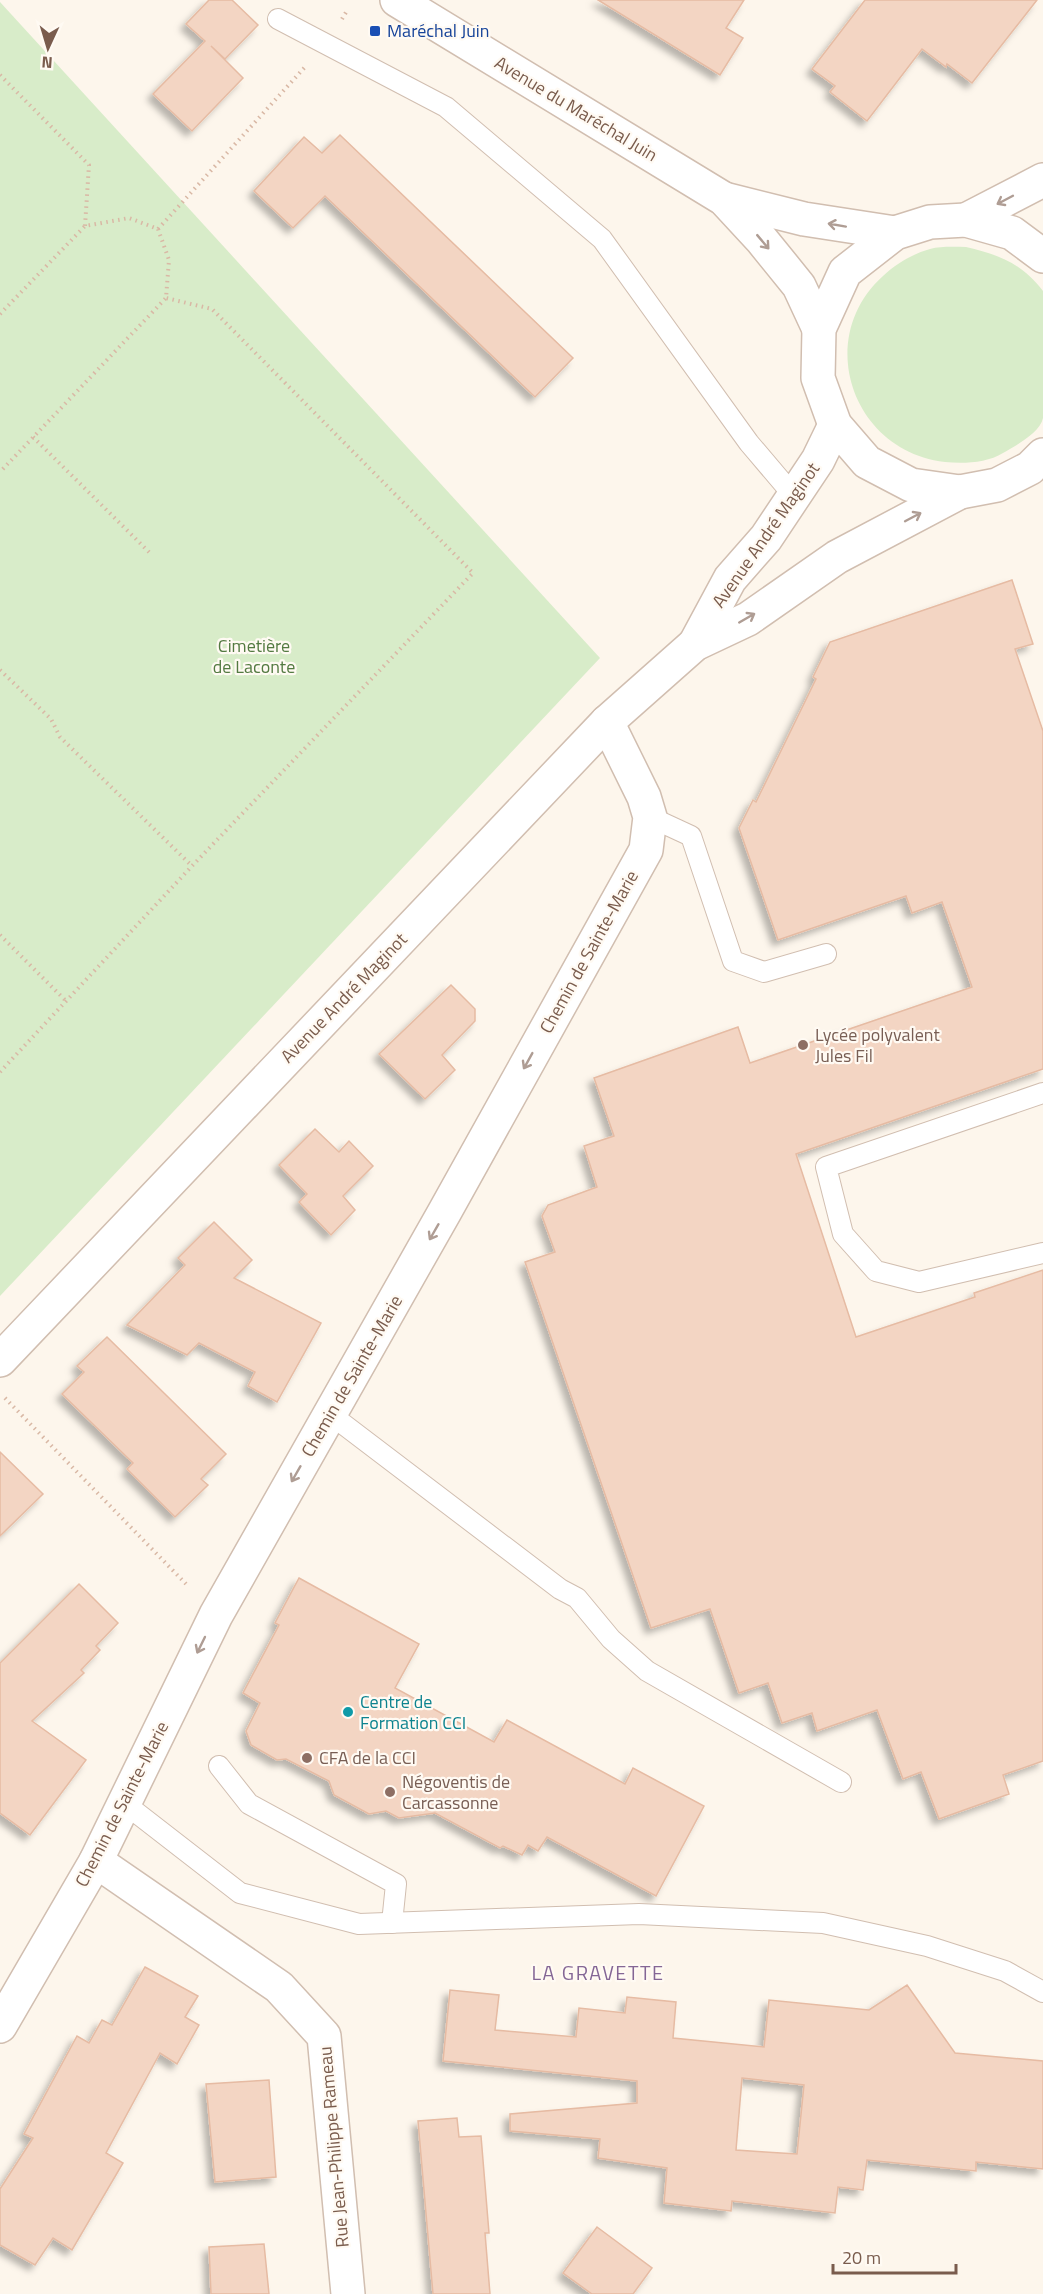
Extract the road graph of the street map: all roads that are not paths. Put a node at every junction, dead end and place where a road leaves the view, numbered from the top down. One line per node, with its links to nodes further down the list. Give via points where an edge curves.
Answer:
1 (397, 0): 4 (street, Avenue du Maréchal Juin)
2 (278, 19): 12 (lane, via 446,107 602,239 749,443)
3 (1043, 180): 5 (street, one-way to 5)
4 (724, 199): 6 (street, Avenue du Maréchal Juin, one-way to 4, via 804,219); 8 (street, Avenue du Maréchal Juin, one-way to 8, via 799,286)
5 (966, 220): 6 (street, via 930,222); 7 (street, via 1012,233)
6 (895, 233): 8 (street, via 845,272)
7 (1043, 256)
8 (819, 329): 9 (street, via 818,378)
9 (835, 425): 11 (street, via 867,462 911,485); 12 (street, Avenue André Maginot)
10 (1039, 463): 11 (street, via 997,484)
11 (960, 492): 13 (street, Avenue André Maginot, one-way to 11, via 748,619 837,557)
12 (794, 496): 13 (street, Avenue André Maginot, via 766,538 730,579)
13 (695, 644): 14 (street, Avenue André Maginot)
14 (607, 722): 15 (street, Chemin de Sainte-Marie); 19 (street, Avenue André Maginot)
15 (650, 817): 16 (lane, via 691,836 733,961 764,972); 20 (street, Chemin de Sainte-Marie, one-way to 20, via 646,850)
16 (826, 954)
17 (1043, 1093): 18 (lane, via 826,1167 843,1234 876,1271 919,1282)
18 (1043, 1253)
19 (0, 1360)
20 (330, 1414): 22 (lane, via 577,1598 610,1639 647,1671); 23 (street, Chemin de Sainte-Marie, one-way to 23, via 216,1615)
21 (219, 1766): 25 (lane, via 249,1804 396,1884)
22 (841, 1782)
23 (124, 1803): 24 (street, Chemin de Sainte-Marie); 25 (lane, via 240,1893 359,1924)
24 (96, 1861): 27 (street, Chemin de Sainte-Marie); 28 (street, Rue Jean-Philippe Rameau, via 279,1987 324,2036)
25 (392, 1923): 26 (lane, via 639,1914 824,1923 938,1950 1005,1971)
26 (1043, 1992)
27 (0, 2026)
28 (348, 2294)

